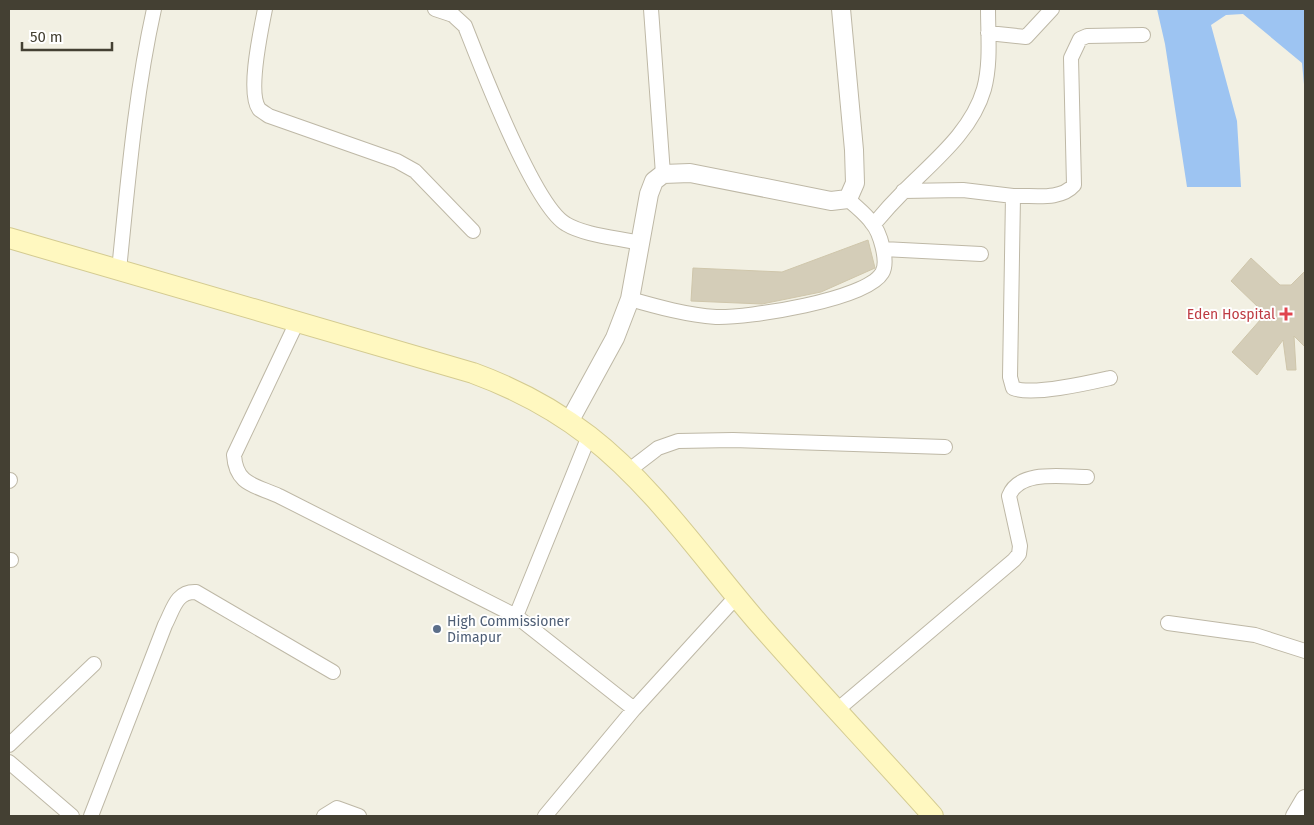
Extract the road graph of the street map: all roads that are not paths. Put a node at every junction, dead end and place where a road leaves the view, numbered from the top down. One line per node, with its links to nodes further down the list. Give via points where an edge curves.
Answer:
1 (154, 9): 20 (street, via 132,132)
2 (265, 9): 15 (street, via 255,79 254,96 259,109 269,116 397,161 415,171)
3 (435, 9): 17 (street, via 453,16 465,26 504,124 553,211 565,224)
4 (651, 9): 10 (street)
5 (841, 9): 13 (street, via 854,150 855,182)
6 (988, 9): 8 (street)
7 (1052, 9): 8 (street, via 1026,37)
8 (988, 32): 11 (street, via 988,65 983,90 971,117 945,152)
9 (1143, 35): 12 (street, via 1087,36 1080,39 1071,58 1074,185 1059,195)
10 (663, 174): 13 (street, via 690,173 831,201); 17 (street, via 654,181 649,194)
11 (904, 191): 12 (street, via 964,190); 14 (street)
12 (1014, 196): 23 (street, via 1010,377 1013,388 1021,391)
13 (848, 199): 14 (street)
14 (874, 224): 18 (street)
15 (473, 231)
16 (9, 238): 20 (main road)
17 (640, 243): 21 (street)
18 (883, 249): 19 (street); 21 (street, via 886,260 883,272 875,281 830,299 791,309 717,317)
19 (981, 254)
20 (119, 270): 22 (main road)
21 (630, 300): 24 (street, via 615,338)
22 (297, 322): 24 (main road, via 488,378 518,391); 30 (street, via 234,455 234,467 240,478)
23 (1110, 378)
24 (569, 422): 25 (main road)
25 (589, 436): 27 (main road); 30 (street)
26 (944, 446): 27 (street, via 733,440 678,442 658,448)
27 (628, 471): 29 (main road)
28 (1087, 477): 36 (street, via 1032,478 1018,484 1009,496 1019,554)
29 (736, 597): 35 (street); 36 (main road)
30 (516, 616): 35 (street)
31 (1168, 623): 32 (street, via 1255,636)
32 (1305, 651)
33 (94, 664): 37 (street)
34 (333, 672): 41 (street, via 196,592 187,592 179,597 165,625)
35 (634, 709): 44 (street)
36 (837, 710): 45 (main road)
37 (9, 745)
38 (9, 762): 40 (street)
39 (1305, 799): 46 (street)
40 (72, 816)
41 (91, 816)
42 (324, 816): 43 (street, via 337,808)
43 (359, 816)
44 (545, 816)
45 (933, 816)
46 (1295, 816)

